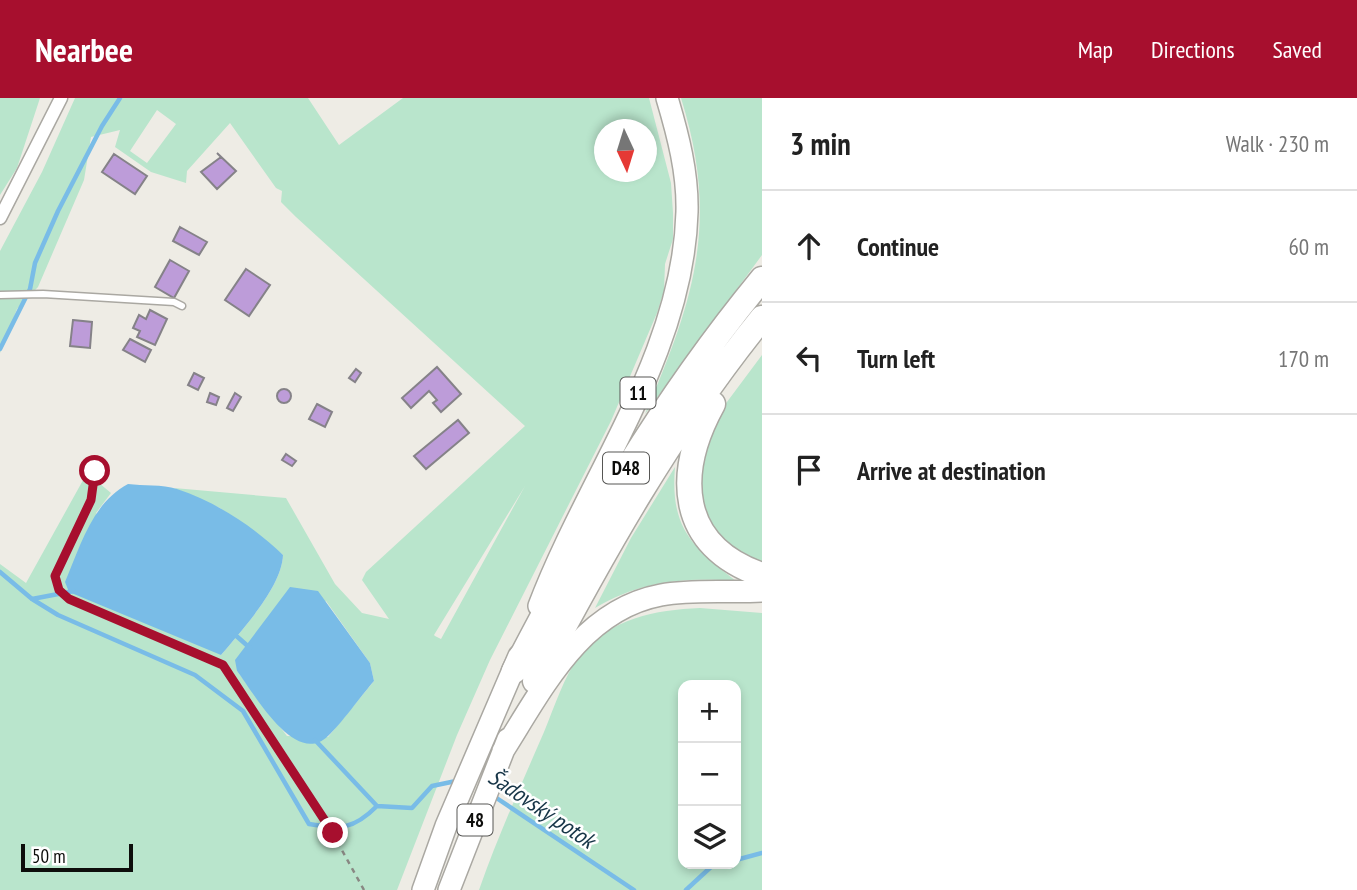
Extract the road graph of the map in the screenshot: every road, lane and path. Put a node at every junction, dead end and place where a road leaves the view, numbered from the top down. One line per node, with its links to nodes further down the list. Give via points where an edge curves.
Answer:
1 (61, 98): 3 (street)
2 (667, 98): 11 (highway, 11, via 685,170 687,210 676,292 649,369 559,552)
3 (0, 218)
4 (762, 279): 11 (highway, D48, via 648,433 579,546)
5 (0, 295): 6 (lane, via 174,302)
6 (181, 306)
7 (761, 319): 9 (highway, via 698,433 688,478 692,509 707,537 726,557); 11 (highway, D48, via 636,496)
8 (95, 471): 12 (path, via 91,500 55,576 59,590 69,599 223,665 326,821)
9 (762, 575)
10 (762, 592): 11 (highway, 11, via 663,595 627,605 594,625)
11 (531, 679): 13 (highway, 11, via 446,826); 14 (highway, 48)
12 (364, 890)
13 (423, 890)
14 (449, 890)

